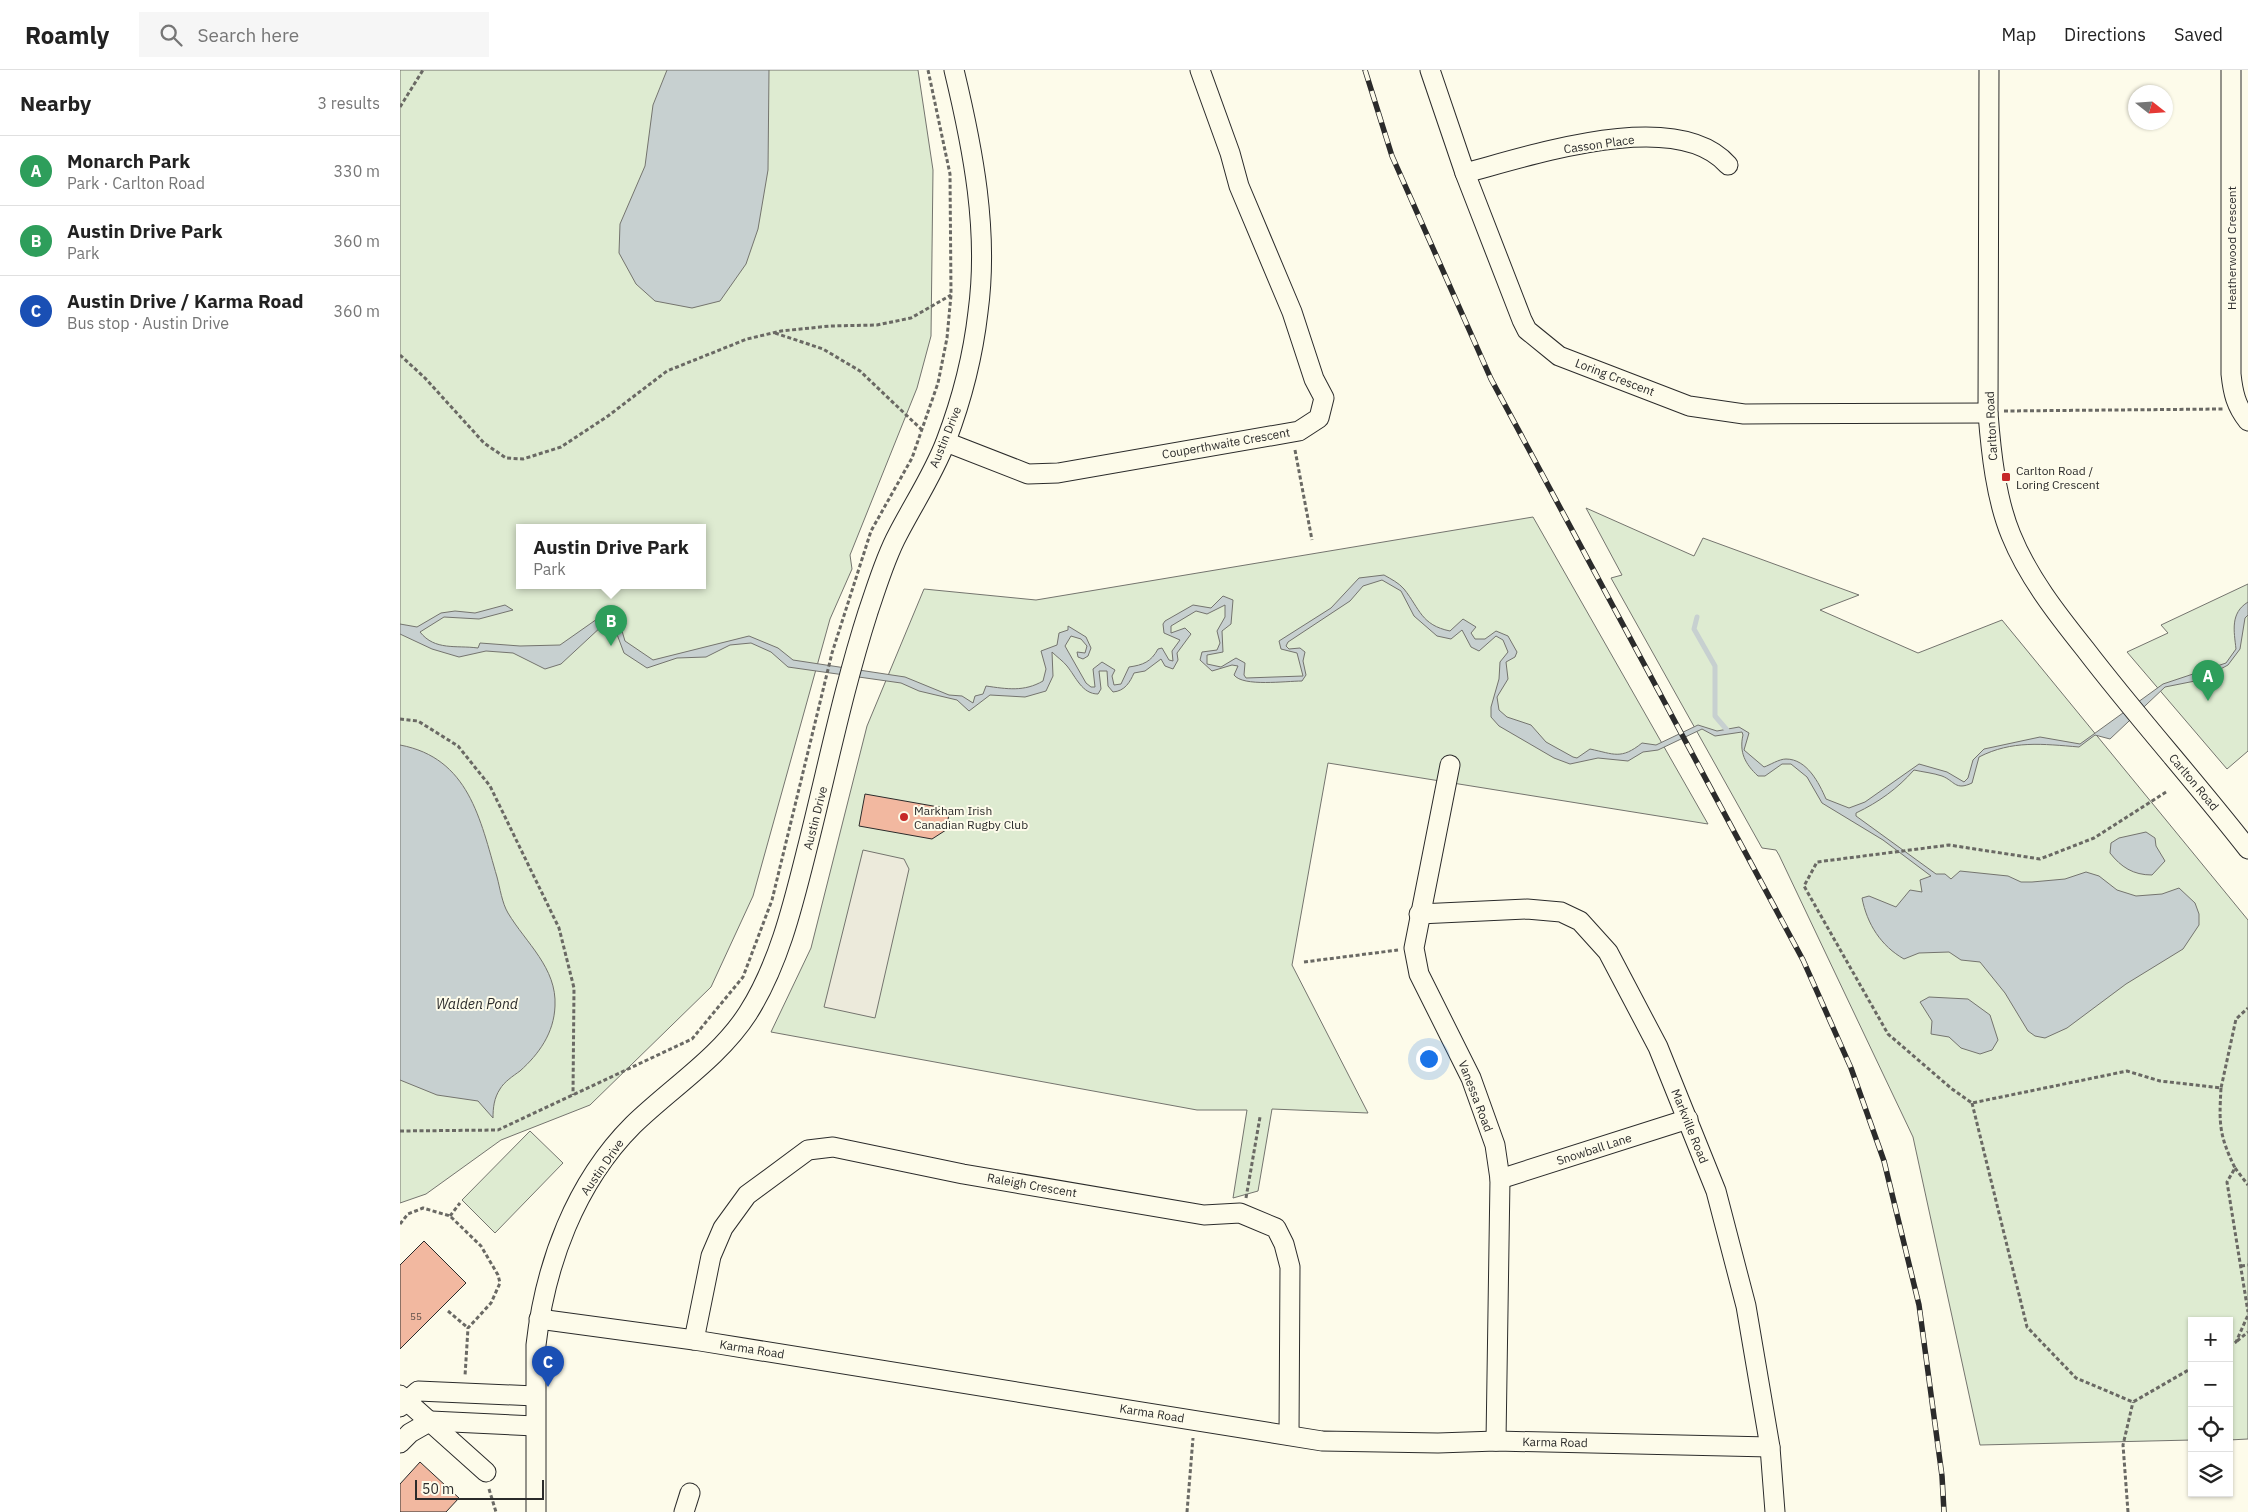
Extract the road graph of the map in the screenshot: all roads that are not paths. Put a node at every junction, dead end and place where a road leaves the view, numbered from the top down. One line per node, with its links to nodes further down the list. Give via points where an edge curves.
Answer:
1 (954, 70): 10 (street, Austin Drive, via 976,170 981,253 979,309 967,378)
2 (1200, 70): 10 (street, Couperthwaite Crescent, via 1239,186 1324,398 1319,418 1299,431 1058,473 1028,474)
3 (1430, 70): 7 (street, Loring Crescent)
4 (1989, 70): 8 (street, Carlton Road)
5 (2231, 70): 9 (street, Heatherwood Crescent, via 2231,374 2233,393)
6 (1728, 165): 7 (street, Casson Place, via 1718,154 1680,138 1650,137 1590,143)
7 (1465, 174): 8 (street, Loring Crescent, via 1522,320 1528,330 1559,356 1689,406 1720,412)
8 (1988, 413): 12 (street, Carlton Road, via 1991,460 2010,534 2036,584)
9 (2243, 415)
10 (946, 442): 16 (street, Austin Drive, via 896,537 880,576 851,674 791,914 769,972 748,1014 720,1048 632,1127 600,1166 577,1204 552,1261)
11 (1450, 764): 13 (street, Vanessa Road)
12 (2248, 849)
13 (1419, 914): 14 (street, Markville Road, via 1527,909 1561,912 1580,921 1608,952 1658,1047); 15 (street, Vanessa Road, via 1414,948 1419,974 1471,1078 1495,1145)
14 (1688, 1119): 15 (street, Snowball Lane); 25 (street, Markville Road, via 1716,1191 1733,1253 1746,1306)
15 (1500, 1179): 23 (street, Vanessa Road)
16 (539, 1319): 17 (street, Karma Road); 18 (street, Austin Drive)
17 (694, 1340): 22 (street, Karma Road); 22 (street, Raleigh Crescent, via 711,1256 723,1228 747,1195 808,1150 833,1147 963,1174 1204,1215 1243,1214 1276,1228 1290,1268)
18 (535, 1396): 19 (street, via 418,1391); 21 (street, Austin Drive)
19 (402, 1401): 20 (street)
20 (431, 1421): 21 (street); 24 (street); 26 (street)
21 (535, 1426): 28 (street, Austin Drive)
22 (1289, 1435): 23 (street, Karma Road, via 1322,1441 1438,1444)
23 (1496, 1441): 25 (street, Karma Road)
24 (400, 1443)
25 (1770, 1447): 30 (street, Markville Road)
26 (486, 1472)
27 (690, 1493): 29 (street)
28 (536, 1512)
29 (684, 1512)
30 (1775, 1512)

